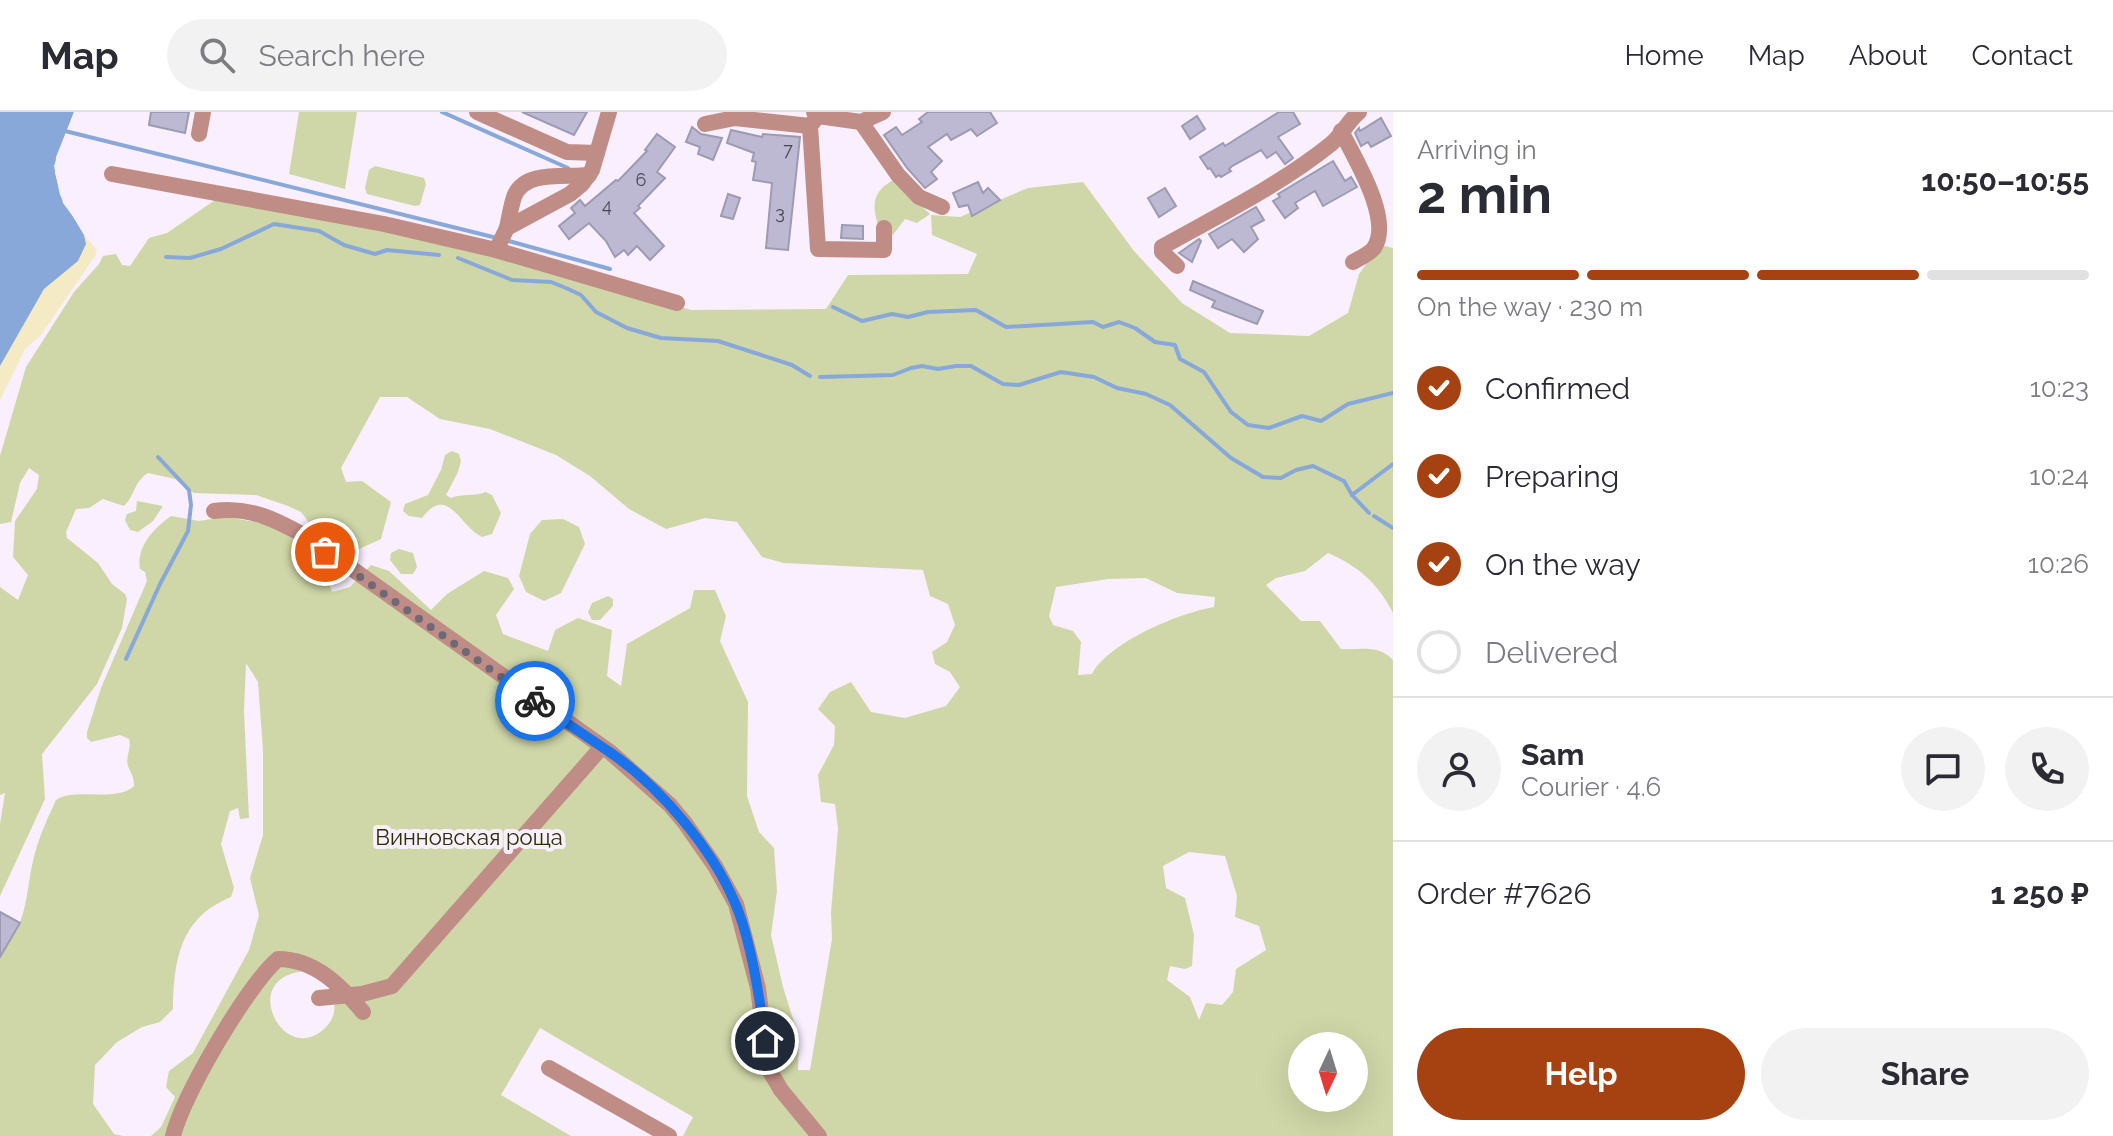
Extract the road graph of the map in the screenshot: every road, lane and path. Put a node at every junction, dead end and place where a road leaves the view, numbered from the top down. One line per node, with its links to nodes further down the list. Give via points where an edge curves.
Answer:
1 (203, 112): 10 (street)
2 (477, 112): 11 (street, via 567,152)
3 (609, 112): 11 (street)
4 (883, 112): 7 (street)
5 (1359, 112): 9 (street)
6 (814, 118): 7 (street); 8 (street, via 735,118); 16 (street, via 818,249 884,250)
7 (861, 122): 14 (street, via 898,175 919,197)
8 (705, 124)
9 (1341, 131): 18 (street, via 1381,226 1373,250); 19 (street, via 1334,142 1286,176 1162,247)
10 (199, 134)
11 (597, 153): 13 (street)
12 (112, 174): 17 (street)
13 (589, 175): 15 (street, via 570,194); 15 (street, via 545,177 521,185)
14 (942, 207)
15 (507, 228): 17 (street)
16 (884, 228)
17 (496, 250): 20 (street)
18 (1353, 262)
19 (1177, 266)
20 (677, 303)
21 (214, 511): 22 (street, via 272,517 310,539)
22 (601, 748): 23 (street, via 403,977 392,986); 29 (street, via 670,805 722,879 736,904 758,988 768,1068)
23 (348, 994): 24 (street); 25 (street); 27 (street, via 295,959 278,959 268,967 201,1071)
24 (319, 998)
25 (363, 1012)
26 (549, 1068): 28 (street)
27 (173, 1136)
28 (669, 1136)
29 (819, 1136)

